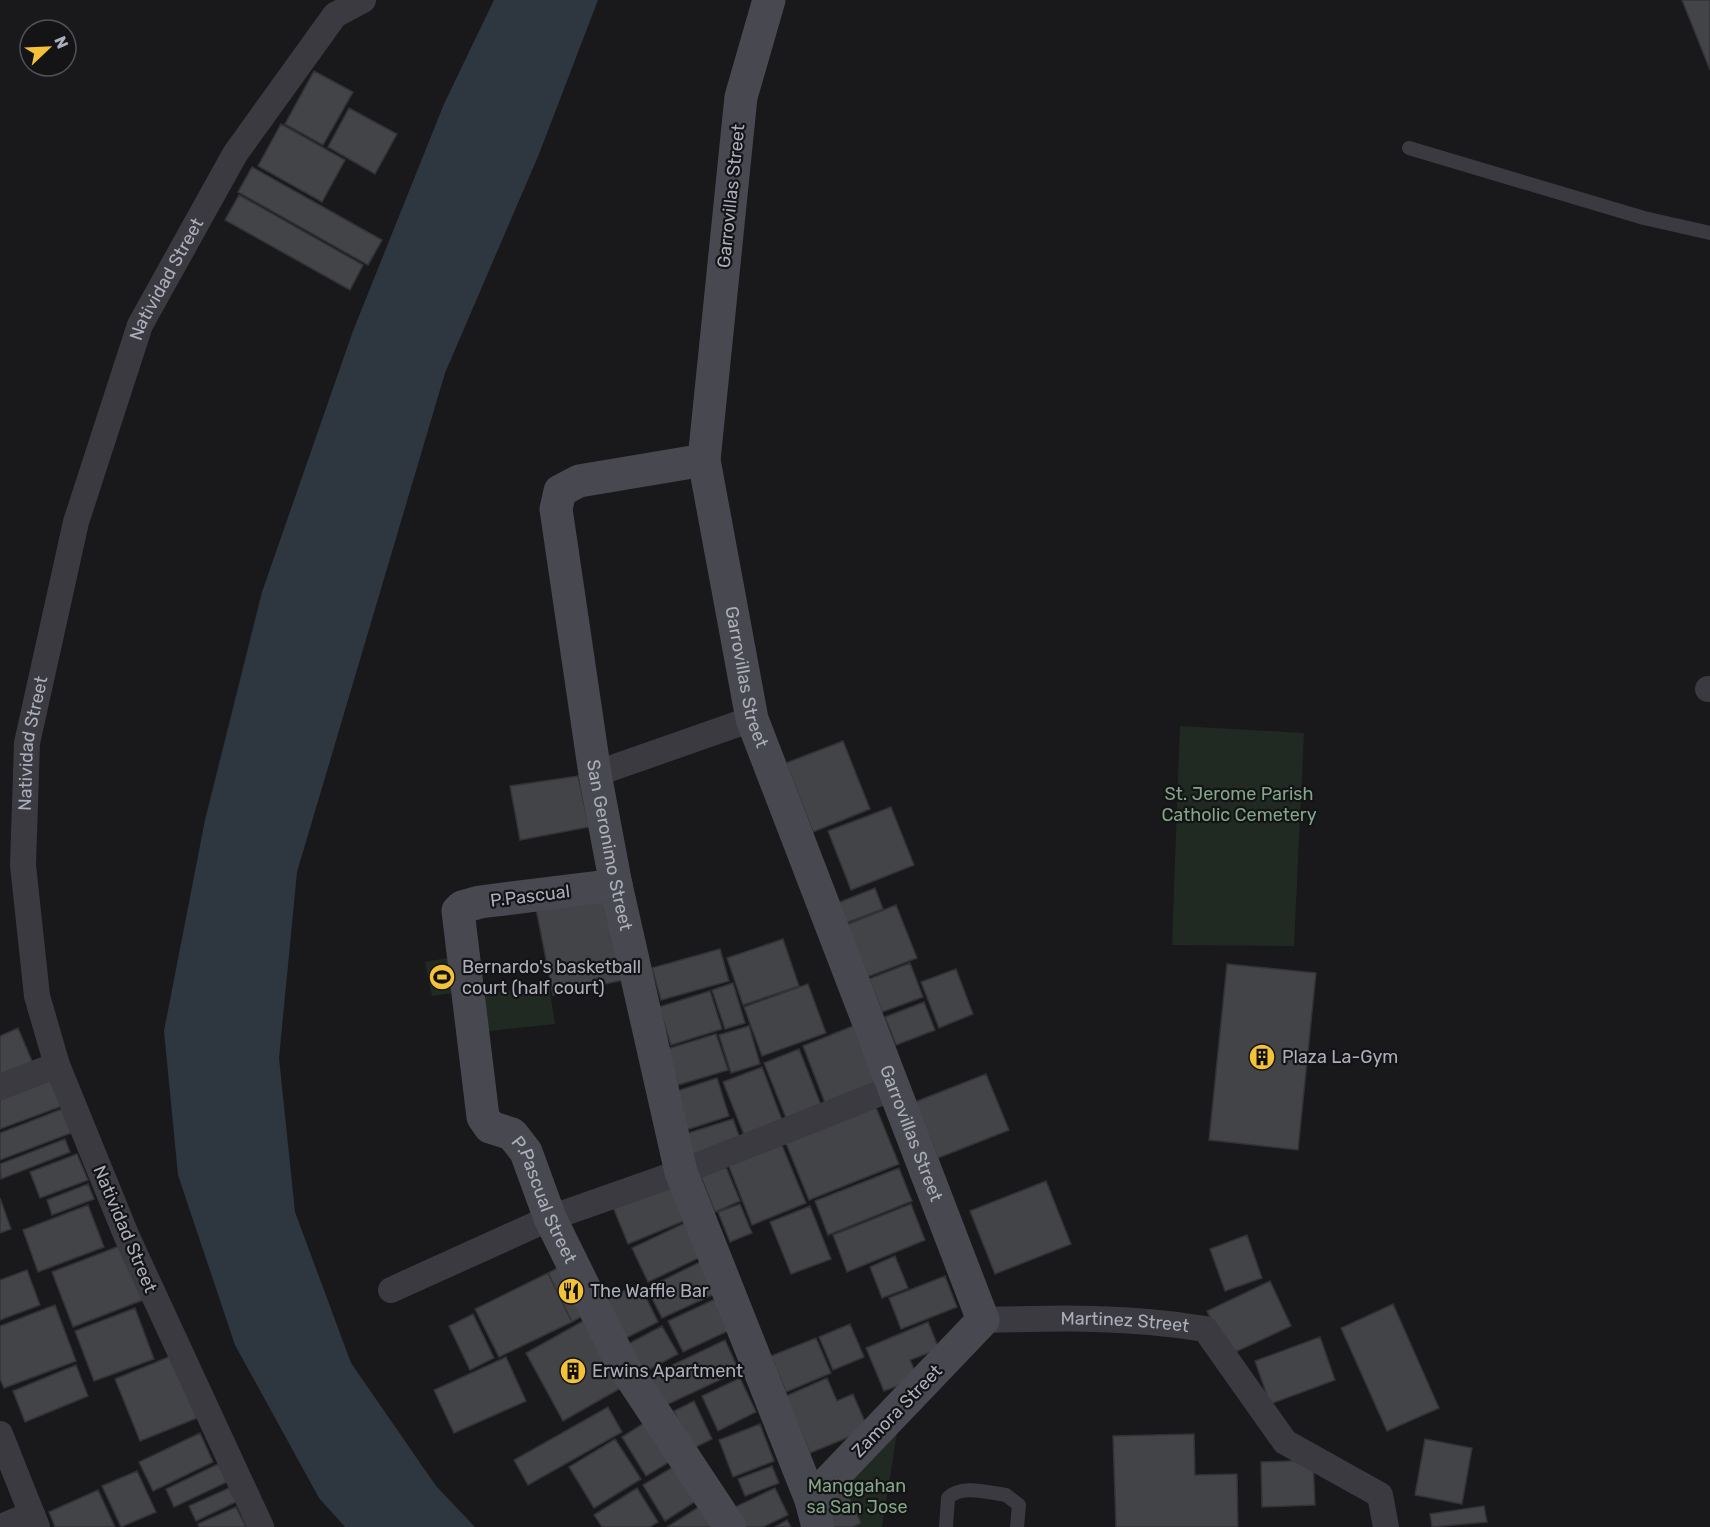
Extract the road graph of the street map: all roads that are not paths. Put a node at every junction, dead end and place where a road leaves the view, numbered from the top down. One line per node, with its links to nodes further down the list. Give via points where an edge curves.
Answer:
1 (363, 0): 10 (street, Natividad Street, via 335,15 235,154 140,325 76,522 27,743 23,865 38,996)
2 (769, 0): 5 (street, Garrovillas Street, via 741,97)
3 (1409, 148): 4 (lane, via 1644,218)
4 (1710, 233)
5 (704, 460): 6 (street, Garrovillas Street); 7 (street, San Geronimo Street, via 579,481 560,491 556,509)
6 (752, 720): 7 (street); 12 (street, Garrovillas Street)
7 (595, 774): 8 (street, San Geronimo Street)
8 (616, 885): 9 (street, P.Pascual, via 469,905 458,911); 13 (street, San Geronimo Street)
9 (458, 923): 14 (street, P.Pascual Street, via 483,1116 490,1127 512,1134 520,1142)
10 (57, 1065): 11 (street); 21 (street, Natividad Street, via 127,1237)
11 (0, 1087)
12 (893, 1088): 13 (street); 16 (street, Garrovillas Street)
13 (681, 1172): 14 (street); 18 (street, San Geronimo Street)
14 (550, 1218): 15 (street); 22 (street, P.Pascual Street, via 621,1362)
15 (391, 1290)
16 (983, 1320): 18 (street, Zamora Street); 25 (street, Martinez Street, via 1075,1317 1160,1321 1205,1329 1285,1442 1380,1495)
17 (0, 1434): 19 (street)
18 (814, 1514)
19 (34, 1520): 20 (street)
20 (1, 1527)
21 (261, 1527)
22 (730, 1527)
23 (946, 1527): 24 (lane, via 948,1498 966,1491 1011,1498 1019,1505)
24 (1017, 1527)
25 (1386, 1527)

